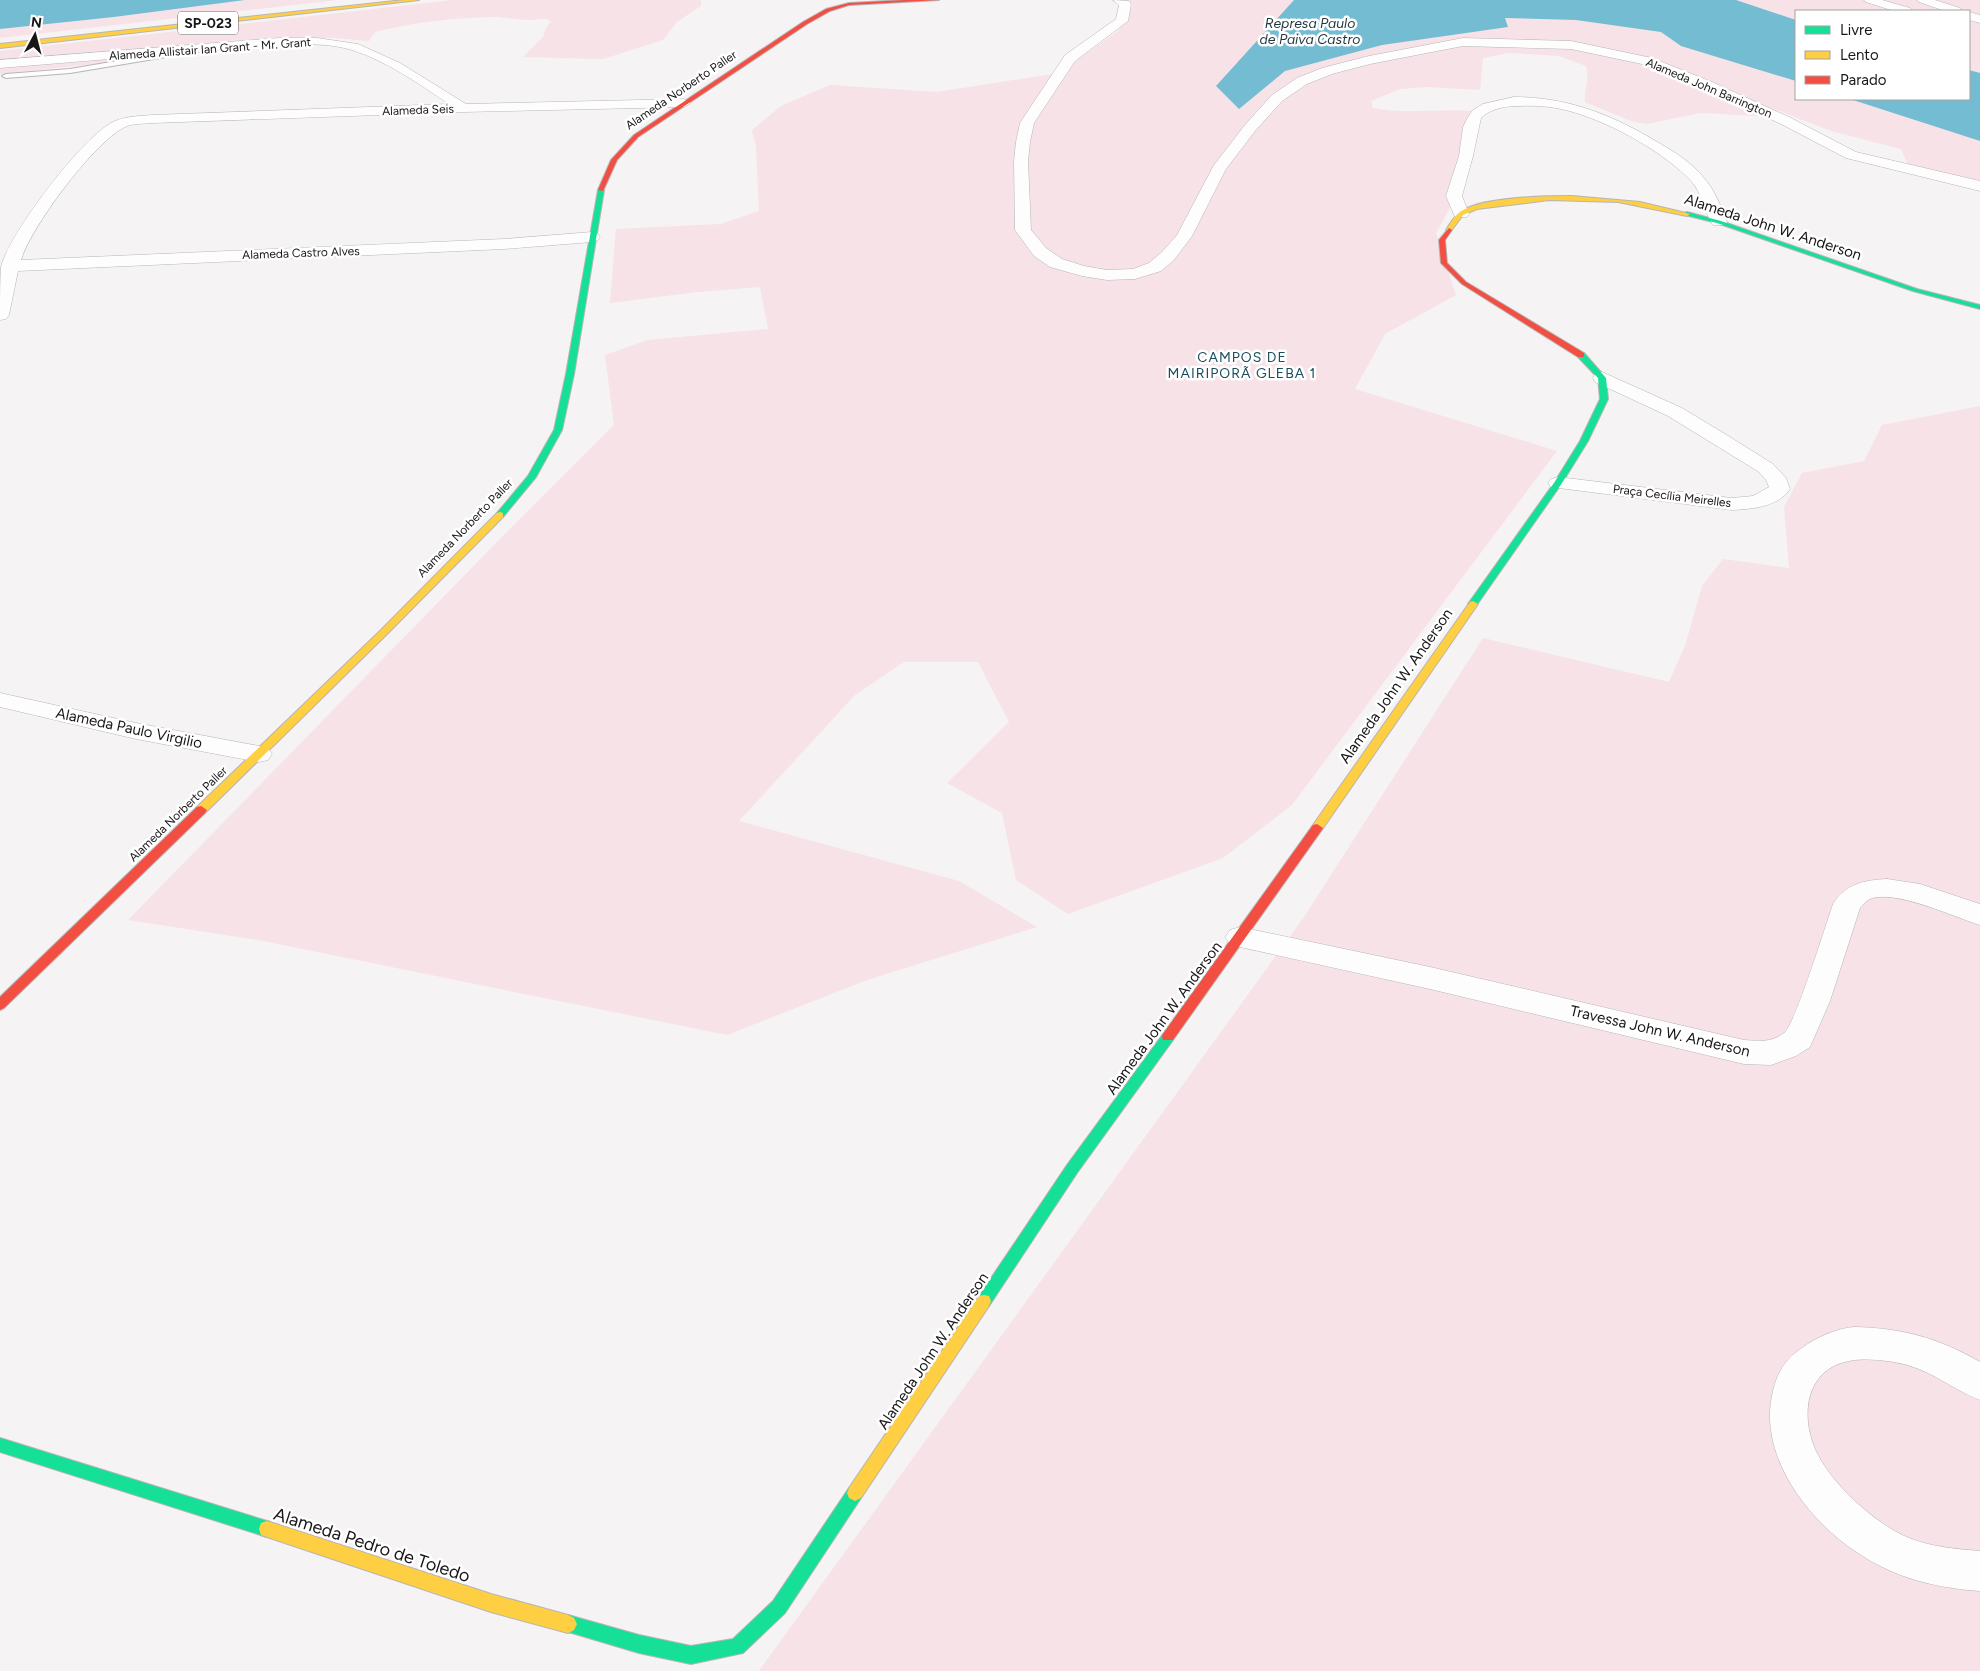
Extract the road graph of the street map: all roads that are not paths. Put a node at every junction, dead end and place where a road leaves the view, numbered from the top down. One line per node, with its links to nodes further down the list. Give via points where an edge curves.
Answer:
1 (417, 0): 8 (street, SP-023)
2 (937, 0): 10 (street, Alameda Norberto Paller, via 849,4 828,10)
3 (1119, 0): 12 (street, Alameda John Barrington, via 1125,4 1126,10 1122,21 1070,58 1046,91 1027,123 1021,161 1023,230 1040,252 1056,263 1082,271 1107,275 1136,274 1155,267 1168,256 1184,236 1220,168 1277,98 1302,81 1369,60 1464,42 1542,43 1632,57 1708,85 1852,155)
4 (1870, 0): 6 (street)
5 (1924, 0): 7 (street)
6 (1903, 10)
7 (1953, 10)
8 (0, 46)
9 (3, 70): 11 (street, Alameda Allistair Ian Grant - Mr. Grant, via 201,49 296,42 338,44 383,60)
10 (684, 103): 11 (street, Alameda Seis); 15 (street, Alameda Norberto Paller, via 622,147 606,174)
11 (463, 108): 16 (street, Alameda Seis, via 153,119 119,124 110,128 89,150 35,216)
12 (1980, 186)
13 (1461, 214): 14 (street, Alameda John W. Anderson, via 1517,200 1598,197 1659,206); 14 (street, via 1454,196 1474,118 1479,112 1498,104 1532,102 1582,110 1640,138 1695,177 1707,192); 19 (street, via 1442,240 1444,263 1464,283 1582,355)
14 (1719, 222): 17 (street, Alameda John W. Anderson, via 1915,290)
15 (592, 237): 16 (street, Alameda Castro Alves); 22 (street, Alameda Norberto Paller, via 572,365 558,430 532,477 508,506 384,632)
16 (9, 266): 18 (street, Alameda Seis)
17 (1980, 307)
18 (0, 315)
19 (1602, 378): 20 (street, Alameda John W. Anderson, via 1604,400); 20 (street, Praça Cecília Meirelles, via 1675,412 1735,448 1766,468 1776,478 1780,489 1758,503 1732,504)
20 (1558, 483): 24 (street, Alameda John W. Anderson)
21 (0, 700): 22 (street, Alameda Paulo Virgilio, via 136,731)
22 (259, 754): 25 (street, Alameda Norberto Paller)
23 (1980, 915): 24 (street, Travessa John W. Anderson, via 1947,901 1903,891 1875,890 1858,894 1847,904 1815,1002 1799,1039 1770,1053 1744,1052 1480,989)
24 (1240, 937): 29 (street, Alameda John W. Anderson, via 1072,1169 779,1607)
25 (0, 1005)
26 (1976, 1371): 28 (street, via 1926,1353 1884,1343 1846,1344 1815,1358 1800,1375 1795,1381 1788,1412 1794,1450 1816,1488 1849,1523 1892,1551 1940,1568)
27 (0, 1445): 29 (street, Alameda Pedro de Toledo, via 490,1603 639,1644 691,1655)
28 (1980, 1571)
29 (736, 1647)

